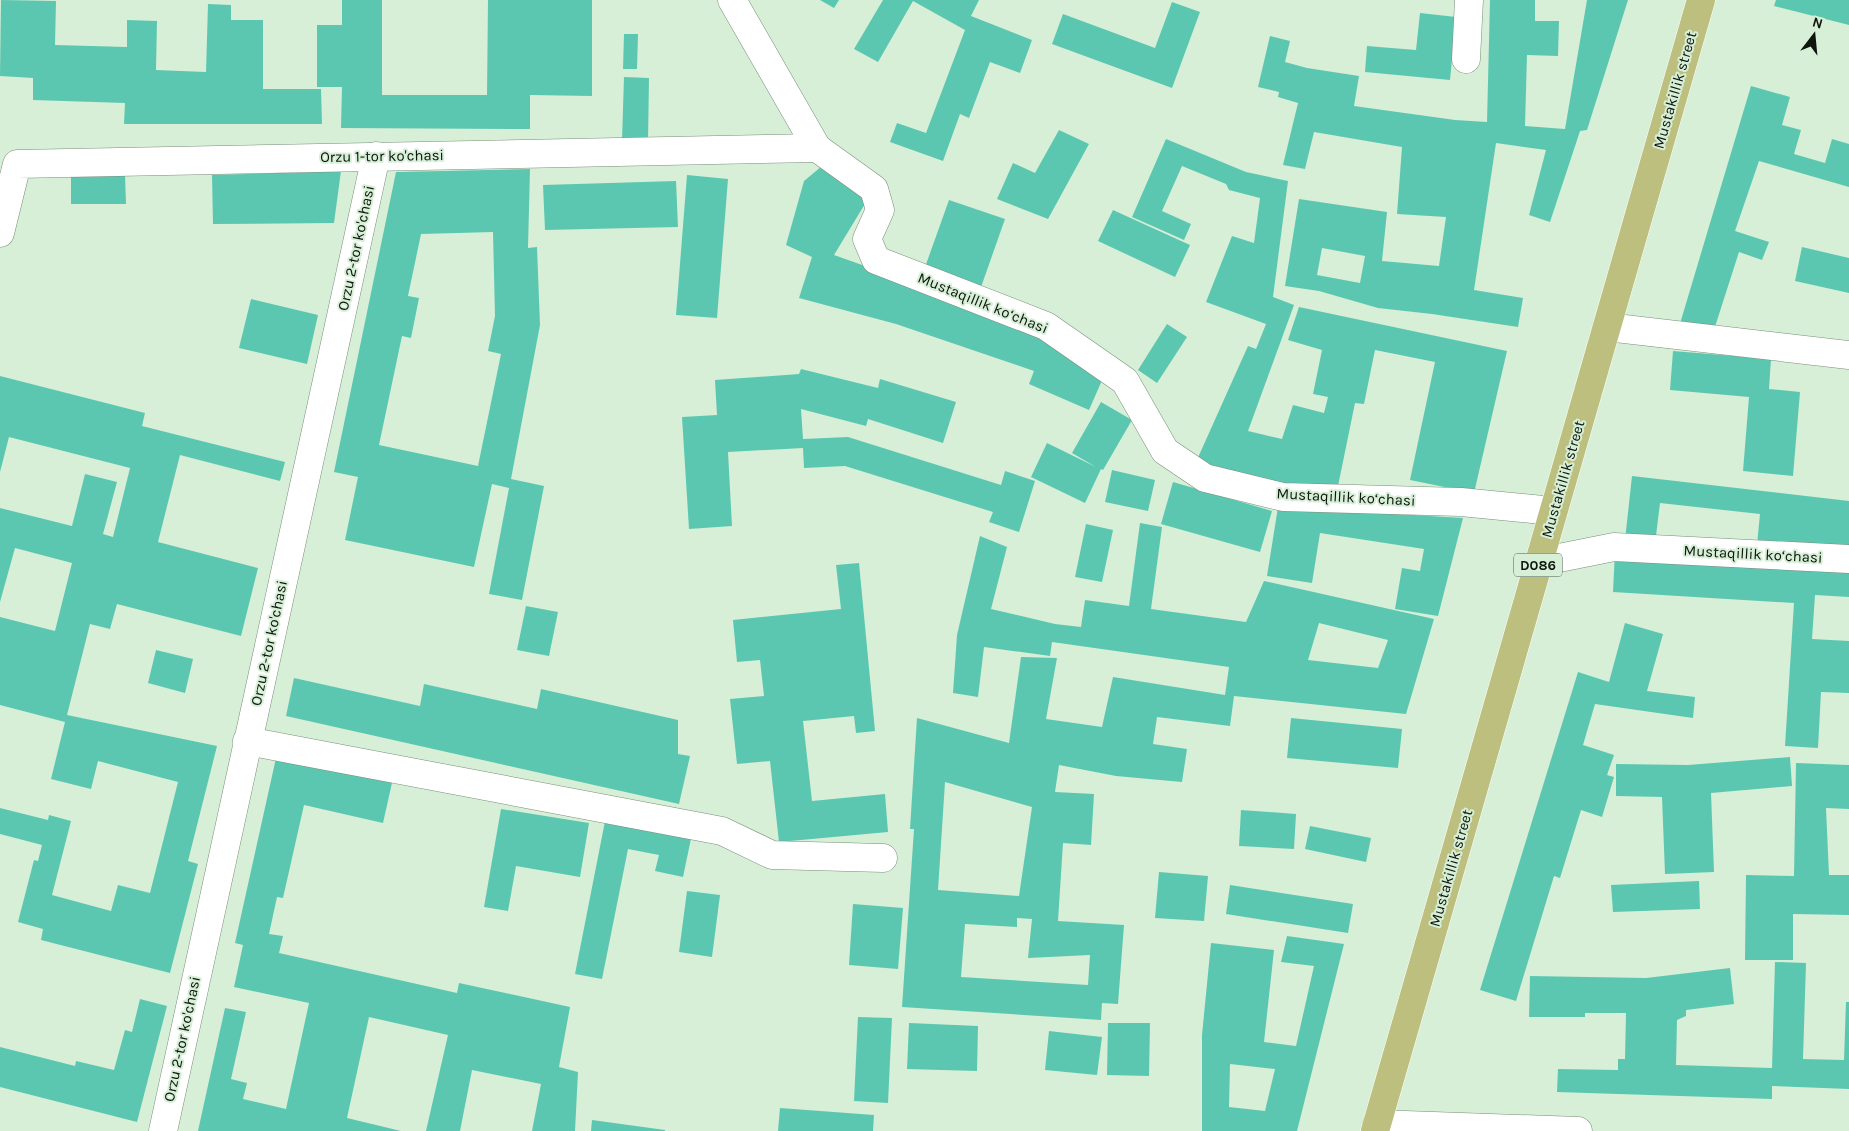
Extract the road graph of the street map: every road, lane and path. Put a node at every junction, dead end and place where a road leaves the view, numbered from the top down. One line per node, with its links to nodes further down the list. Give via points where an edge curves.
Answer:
1 (732, 0): 5 (street, Mustaqillik ko‘chasi)
2 (1469, 0): 4 (street)
3 (1701, 0): 8 (main road, Mustakillik street / D086)
4 (1466, 59)
5 (817, 148): 6 (street, Orzu 1-tor ko'chasi); 10 (street, Mustaqillik ko‘chasi, via 874,189 880,210 867,239 876,260 1046,326 1126,381 1165,451 1204,478 1283,497 1461,502)
6 (376, 156): 7 (street, Orzu 1-tor ko'chasi, via 17,164); 13 (street, Orzu 2-tor ko'chasi)
7 (0, 233)
8 (1606, 327): 9 (street); 10 (main road, Mustakillik street / D086)
9 (1849, 355)
10 (1553, 511): 12 (main road, Mustakillik street / D086)
11 (1849, 559): 12 (street, Mustaqillik ko‘chasi, via 1614,547)
12 (1539, 562): 15 (main road, Mustakillik street / D086)
13 (247, 741): 14 (street, via 722,831 772,855); 16 (street, Orzu 2-tor ko'chasi)
14 (883, 858)
15 (1376, 1128): 17 (street)
16 (162, 1131)
17 (1578, 1131)

